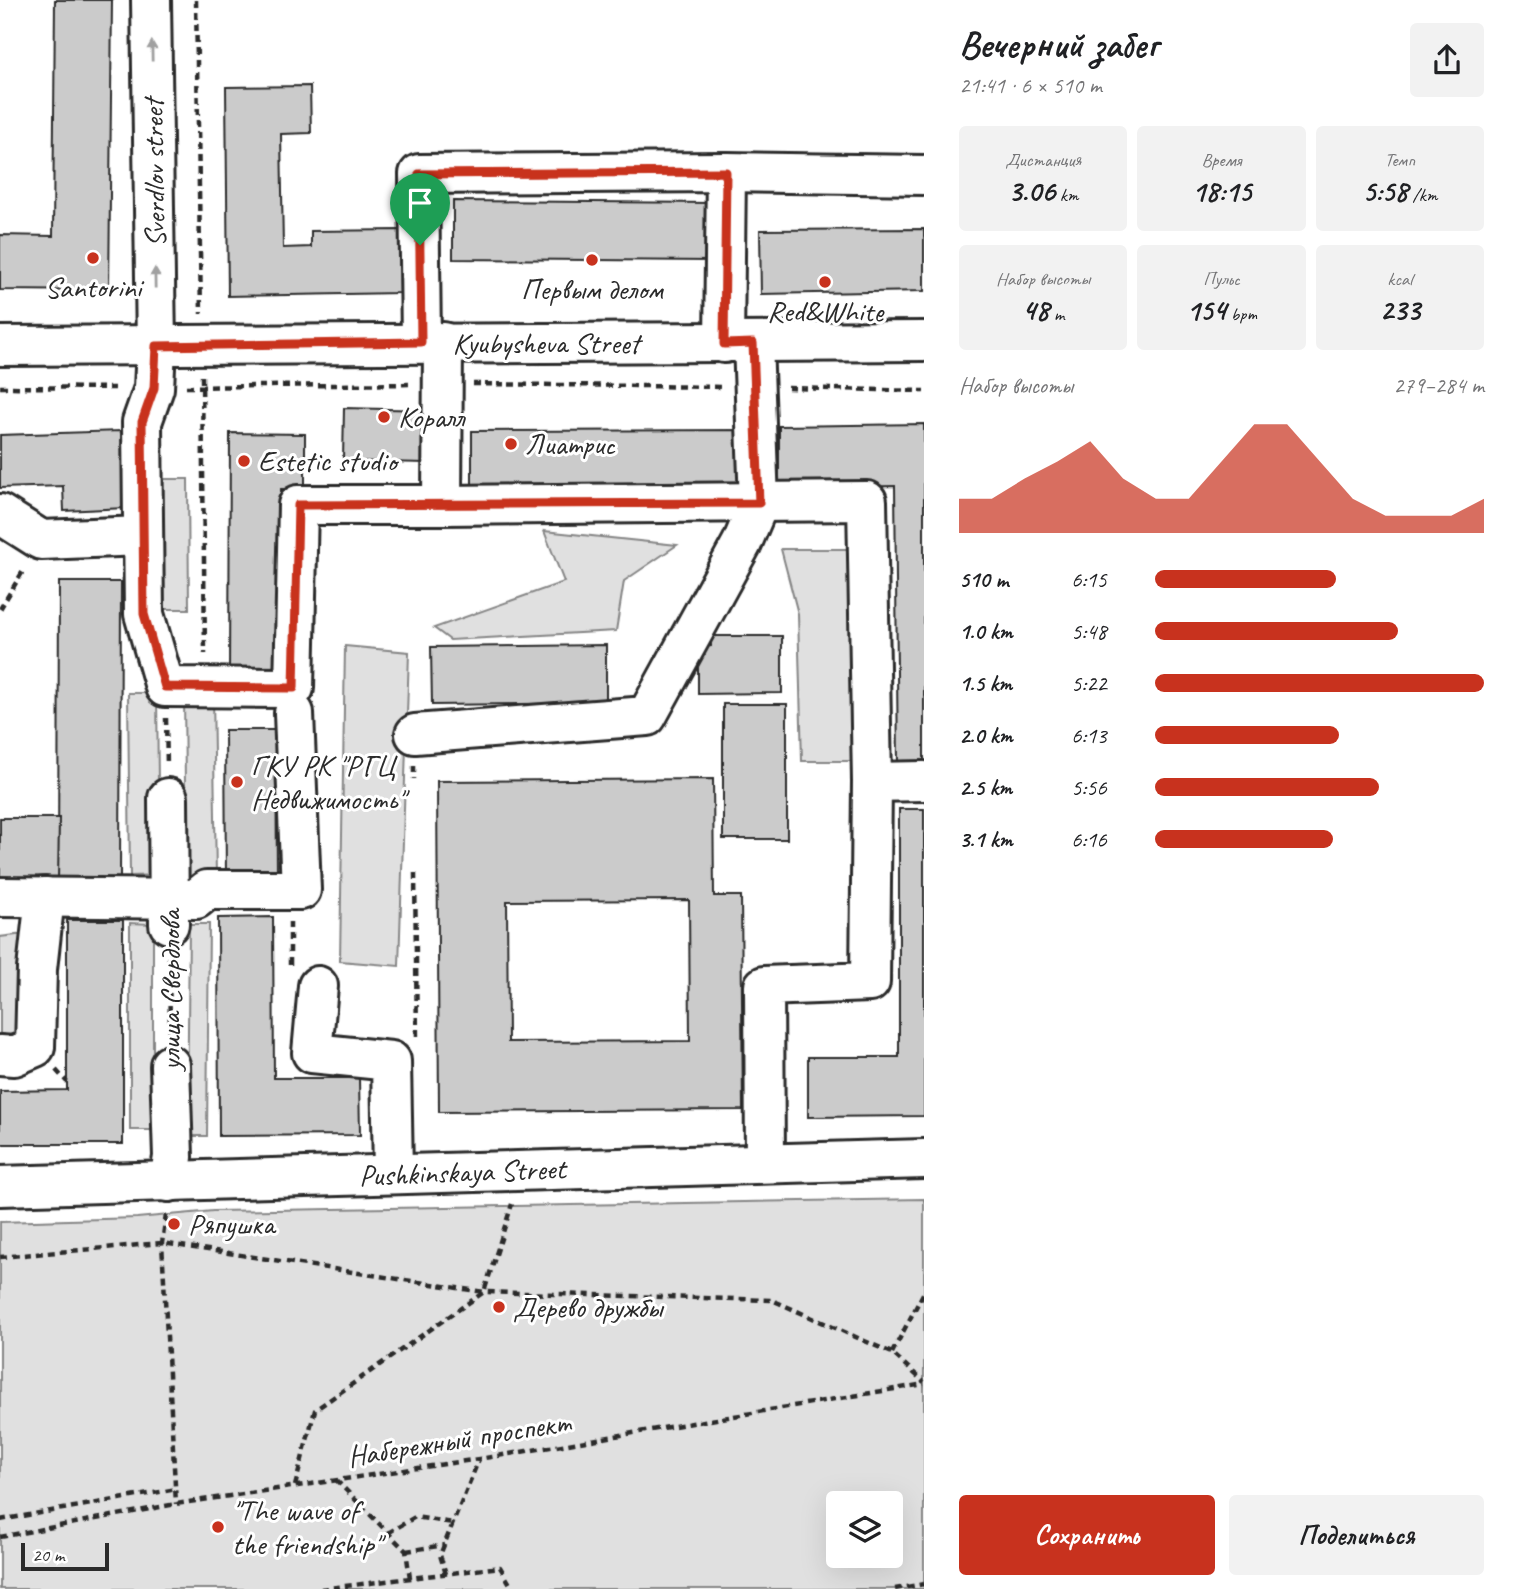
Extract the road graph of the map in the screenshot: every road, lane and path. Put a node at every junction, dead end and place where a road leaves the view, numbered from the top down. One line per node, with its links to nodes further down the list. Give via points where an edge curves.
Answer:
1 (152, 0): 9 (street, Sverdlov street, one-way to 1)
2 (196, 0): 10 (path)
3 (726, 172): 4 (street); 6 (street, via 419,174); 7 (street)
4 (924, 175)
5 (924, 341): 7 (street, Kyubysheva Street)
6 (432, 342): 7 (street, Kyubysheva Street); 10 (street, Kyubysheva Street); 11 (street)
7 (738, 343): 14 (street)
8 (0, 345): 9 (street, Kyubysheva Street)
9 (156, 346): 10 (street, Kyubysheva Street); 15 (street)
10 (202, 346): 12 (path)
11 (445, 384): 12 (path); 14 (path); 18 (street)
12 (202, 386): 15 (path); 23 (path, via 205,662)
13 (0, 387): 15 (path)
14 (755, 387): 16 (path); 17 (street)
15 (154, 388): 20 (street, via 142,422)
16 (924, 391)
17 (759, 503): 18 (street); 26 (street, via 742,543 647,716); 29 (street, via 867,501)
18 (442, 505): 23 (street, via 298,505 294,688)
19 (0, 513): 21 (street)
20 (144, 536): 21 (street); 24 (street, via 144,614)
21 (41, 540): 22 (path)
22 (0, 609)
23 (219, 689): 24 (street)
24 (166, 705): 27 (path)
25 (294, 713): 34 (street, via 301,890 206,890)
26 (415, 734)
27 (167, 761)
28 (924, 781): 29 (street)
29 (872, 782): 41 (street, via 870,982 764,986)
30 (168, 798): 34 (street, улица Свердлова)
31 (415, 873): 37 (path)
32 (45, 897): 33 (street); 34 (street); 38 (street, via 35,1047 14,1056)
33 (0, 898)
34 (169, 911): 39 (path, улица Свердлова)
35 (290, 915): 36 (path)
36 (304, 975): 42 (street, via 312,1053 391,1061)
37 (417, 1047)
38 (0, 1055)
39 (170, 1065): 43 (street, улица Свердлова, via 173,1157)
40 (924, 1159): 41 (street, Pushkinskaya Street)
41 (765, 1164): 42 (street, Pushkinskaya Street)
42 (393, 1173): 43 (street, Pushkinskaya Street)
43 (169, 1182): 44 (street, Pushkinskaya Street); 46 (path)
44 (0, 1186)
45 (514, 1196): 49 (path)
46 (162, 1243): 47 (path); 49 (path); 55 (path)
47 (0, 1257)
48 (924, 1292): 50 (path)
49 (484, 1293): 50 (path, via 772,1300); 54 (path, via 315,1410)
50 (892, 1353): 51 (path)
51 (924, 1383): 52 (path, Набережный проспект)
52 (479, 1459): 53 (path, Набережный проспект); 58 (path)
53 (335, 1480): 54 (path, Набережный проспект); 59 (path)
54 (295, 1486): 56 (path, Набережный проспект)
55 (177, 1489): 56 (path); 57 (path)
56 (176, 1504): 60 (path, Набережный проспект)
57 (0, 1520)
58 (453, 1523): 59 (path, via 415,1517); 63 (path, via 440,1555)
59 (388, 1533): 62 (path)
60 (0, 1537)
61 (443, 1545): 62 (path)
62 (406, 1551): 64 (path)
63 (446, 1574): 64 (path); 67 (path, via 500,1567)
64 (411, 1578): 66 (path)
65 (924, 1584): 68 (path)
66 (321, 1589)
67 (513, 1589)
68 (895, 1589)

